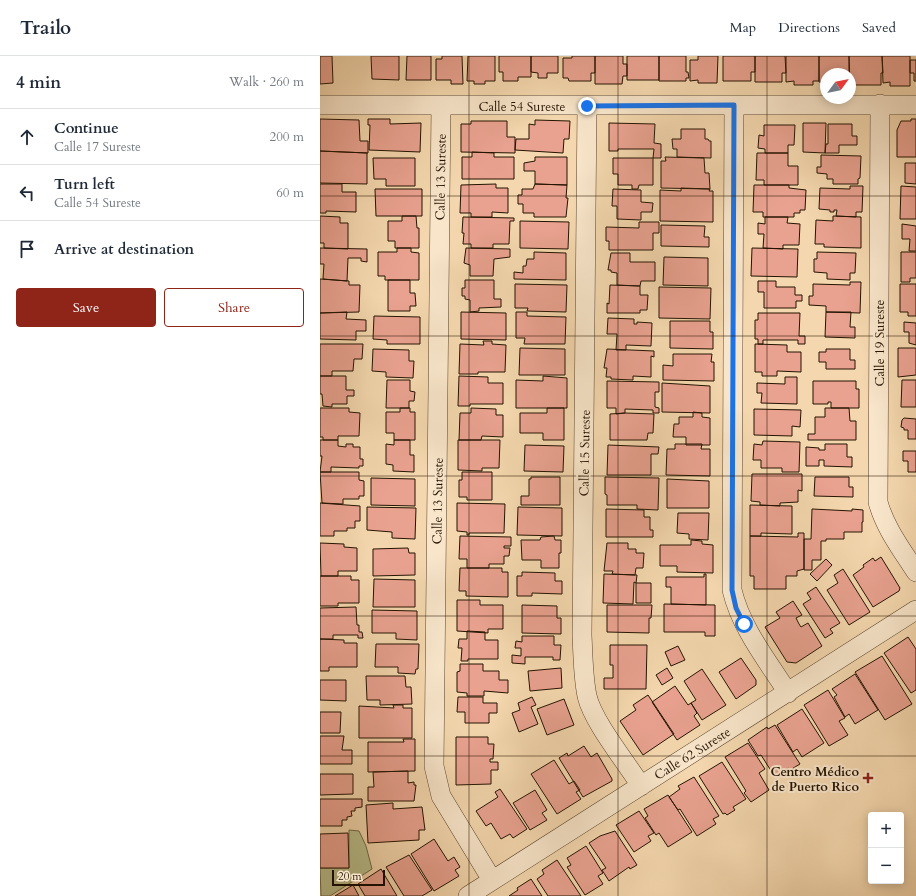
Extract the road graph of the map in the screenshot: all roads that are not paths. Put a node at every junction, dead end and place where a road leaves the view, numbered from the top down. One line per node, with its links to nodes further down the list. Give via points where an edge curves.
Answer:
1 (880, 104): 3 (street, Calle 54 Sureste); 4 (street, Calle 54 Sureste); 7 (street, Calle 19 Sureste, via 878,502 882,516)
2 (320, 105): 5 (street, Calle 54 Sureste)
3 (734, 105): 6 (street, Calle 54 Sureste); 9 (street, via 732,590 736,608 744,624)
4 (916, 105)
5 (441, 106): 6 (street, Calle 54 Sureste); 11 (street, Calle 13 Sureste, via 434,766 441,796)
6 (587, 106): 10 (street, Calle 15 Sureste, via 582,635 584,673 588,697 595,716)
7 (916, 572)
8 (916, 610): 9 (street, Calle 62 Sureste)
9 (788, 693): 10 (street, Calle 62 Sureste)
10 (641, 786): 11 (street, Calle 62 Sureste)
11 (492, 880): 12 (street, Calle 62 Sureste)
12 (468, 896)

